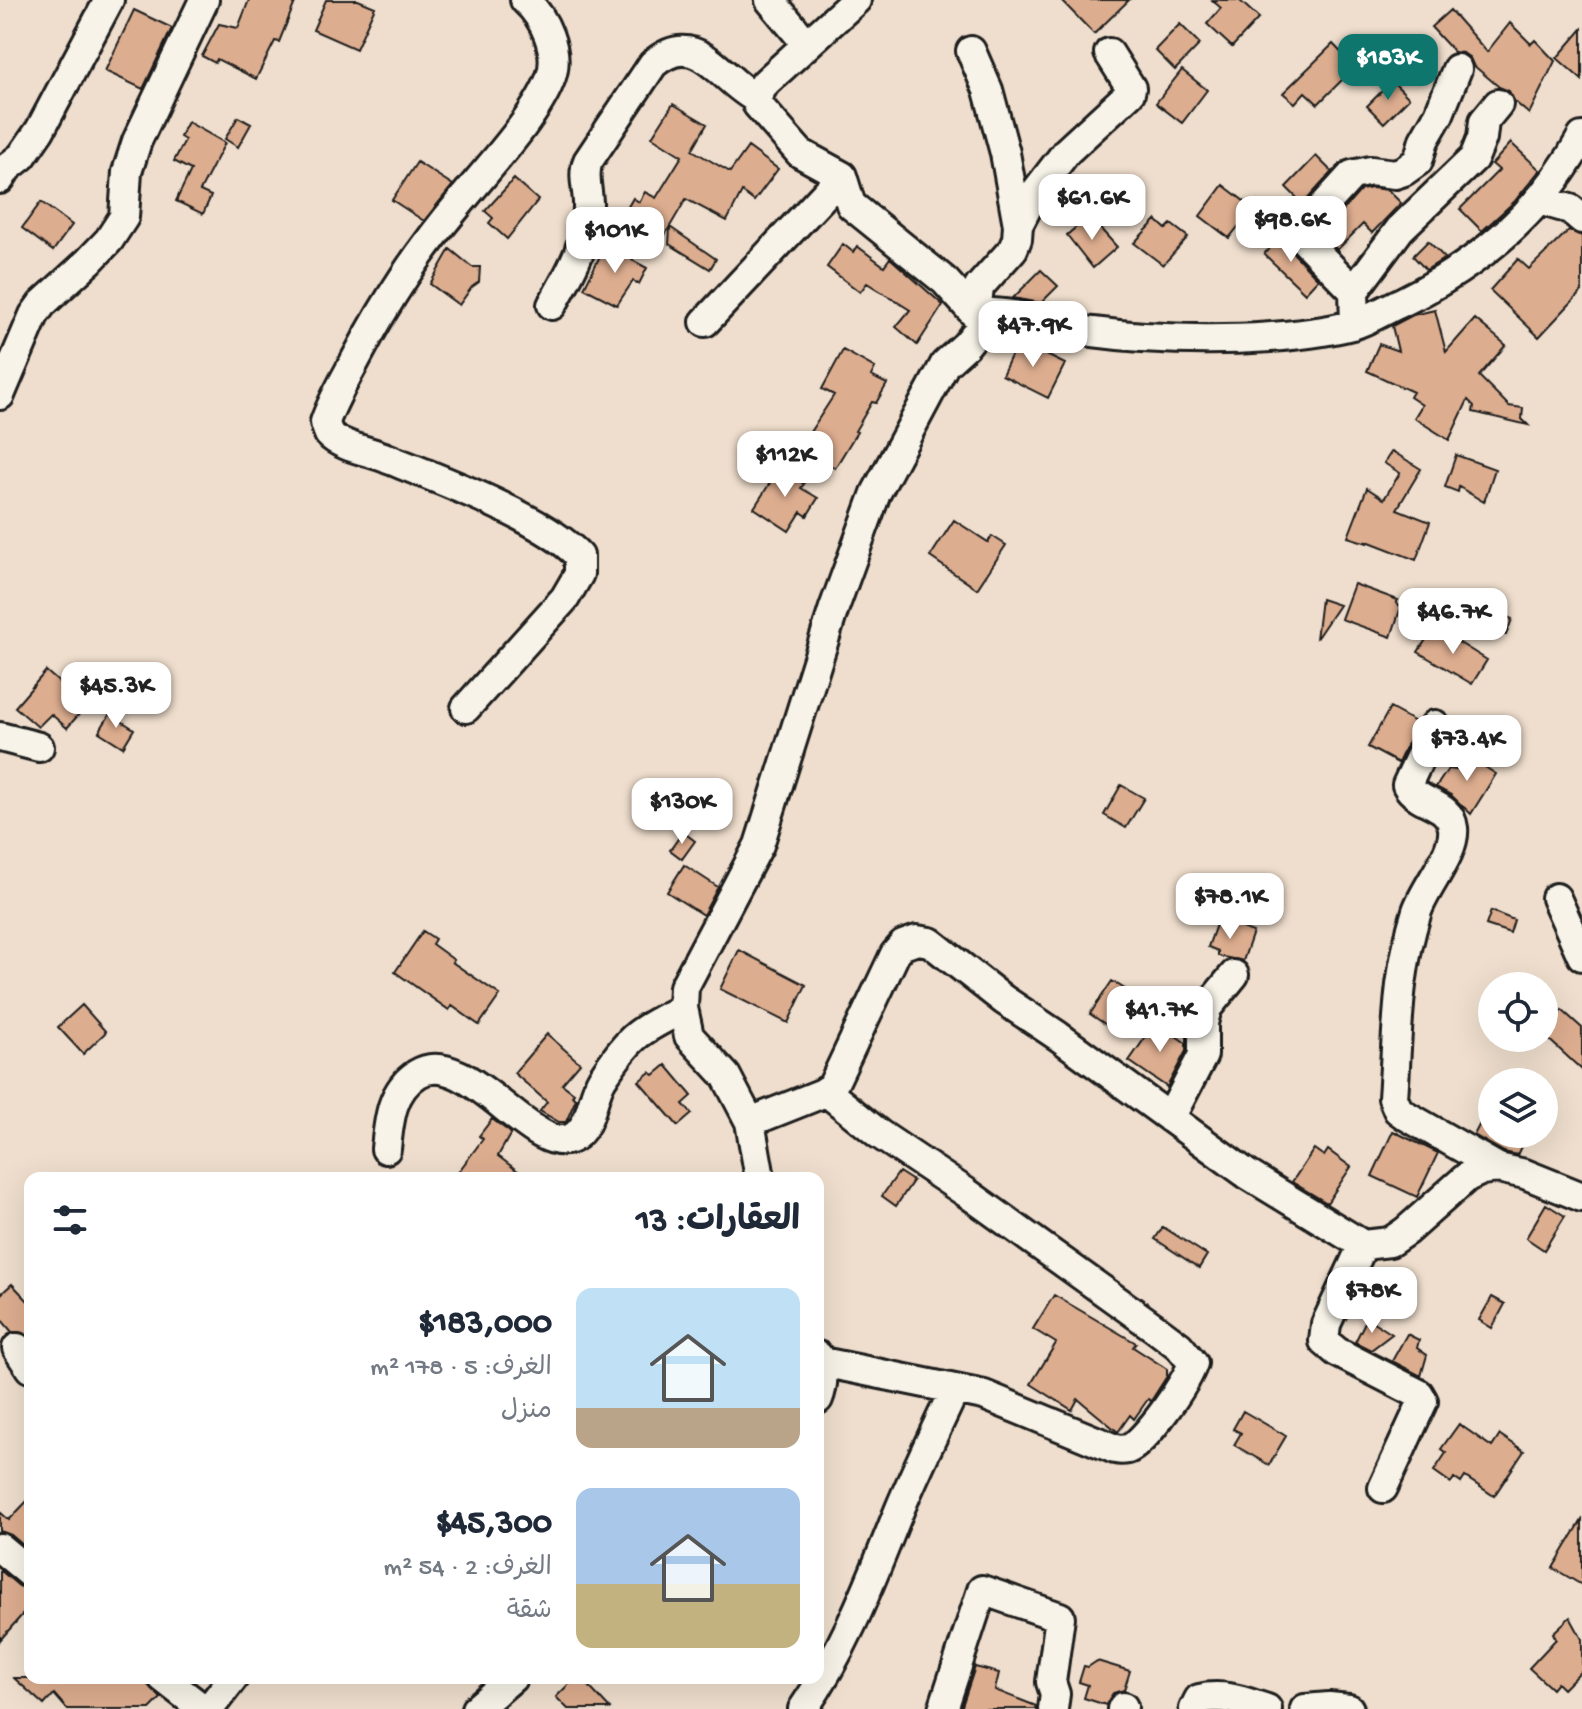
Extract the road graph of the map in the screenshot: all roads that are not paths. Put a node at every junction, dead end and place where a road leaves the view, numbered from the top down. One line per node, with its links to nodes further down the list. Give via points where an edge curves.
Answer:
1 (109, 0): 14 (street, via 40,130)
2 (204, 0): 23 (street, via 137,141 127,172 124,217 109,240 34,315)
3 (525, 0): 24 (street, via 547,31 552,75 538,102 391,295 325,422 340,441 504,509 579,556 579,574 565,598)
4 (770, 0): 6 (street)
5 (856, 0): 6 (street)
6 (806, 43): 10 (street)
7 (971, 51): 17 (street, via 988,90)
8 (1109, 53): 17 (street, via 1131,88 1129,94 1067,151)
9 (1457, 69): 18 (street, via 1418,161 1395,174 1352,175 1303,227 1306,242)
10 (756, 98): 13 (street, via 800,153); 19 (street, via 699,53 665,53 653,64 588,161 581,250)
11 (1498, 104): 18 (street, via 1484,121 1474,158 1400,229)
12 (1582, 137): 15 (street)
13 (842, 176): 20 (street); 21 (street, via 851,205 945,281)
14 (0, 179)
15 (1539, 200): 16 (street, via 1570,209); 22 (street, via 1506,236 1455,274)
16 (1582, 219)
17 (1018, 225): 21 (street, via 1013,249 979,287)
18 (1354, 291): 22 (street)
19 (552, 305)
20 (705, 322)
21 (982, 322): 22 (street, via 992,313 1013,314 1092,332 1160,338 1305,333); 31 (street, via 945,364 876,493 759,845 684,987)
22 (1355, 324)
23 (0, 395)
24 (466, 708)
25 (1435, 725): 36 (street, via 1407,785 1416,797 1446,812 1453,838 1419,905 1406,951 1398,992 1393,1098 1405,1115)
26 (0, 737): 27 (street)
27 (39, 747)
28 (1556, 898): 29 (street)
29 (1582, 956)
30 (1234, 975): 33 (street, via 1207,1008 1203,1055)
31 (683, 1008): 34 (street, via 689,1036 726,1076); 35 (street, via 635,1036 600,1081 585,1122 570,1139 555,1140 538,1132 466,1079 436,1069 407,1081 396,1096)
32 (827, 1092): 33 (street, via 895,954 917,940 941,949); 34 (street); 41 (street, via 1155,1328 1193,1363 1152,1427 1123,1450)
33 (1170, 1118): 39 (street, via 1247,1174)
34 (750, 1122): 37 (street)
35 (386, 1149)
36 (1498, 1168): 38 (street); 39 (street, via 1467,1177 1390,1242)
37 (759, 1172)
38 (1582, 1197)
39 (1363, 1245): 42 (street, via 1326,1324 1324,1341 1423,1401)
40 (824, 1360): 41 (street)
41 (955, 1389): 45 (street, via 857,1616)
42 (1383, 1488)
43 (0, 1548): 44 (street)
44 (24, 1568)
45 (824, 1679)
46 (170, 1684): 50 (street)
47 (225, 1684): 50 (street)
48 (505, 1684): 51 (street)
49 (821, 1684): 52 (street)
50 (195, 1706)
51 (476, 1709)
52 (803, 1709)
53 (943, 1709): 54 (street, via 982,1590 1060,1617 1051,1682)
54 (1053, 1709)
55 (1194, 1709): 56 (street, via 1199,1699 1211,1696)
56 (1267, 1709)
57 (1305, 1709): 58 (street)
58 (1349, 1709)

